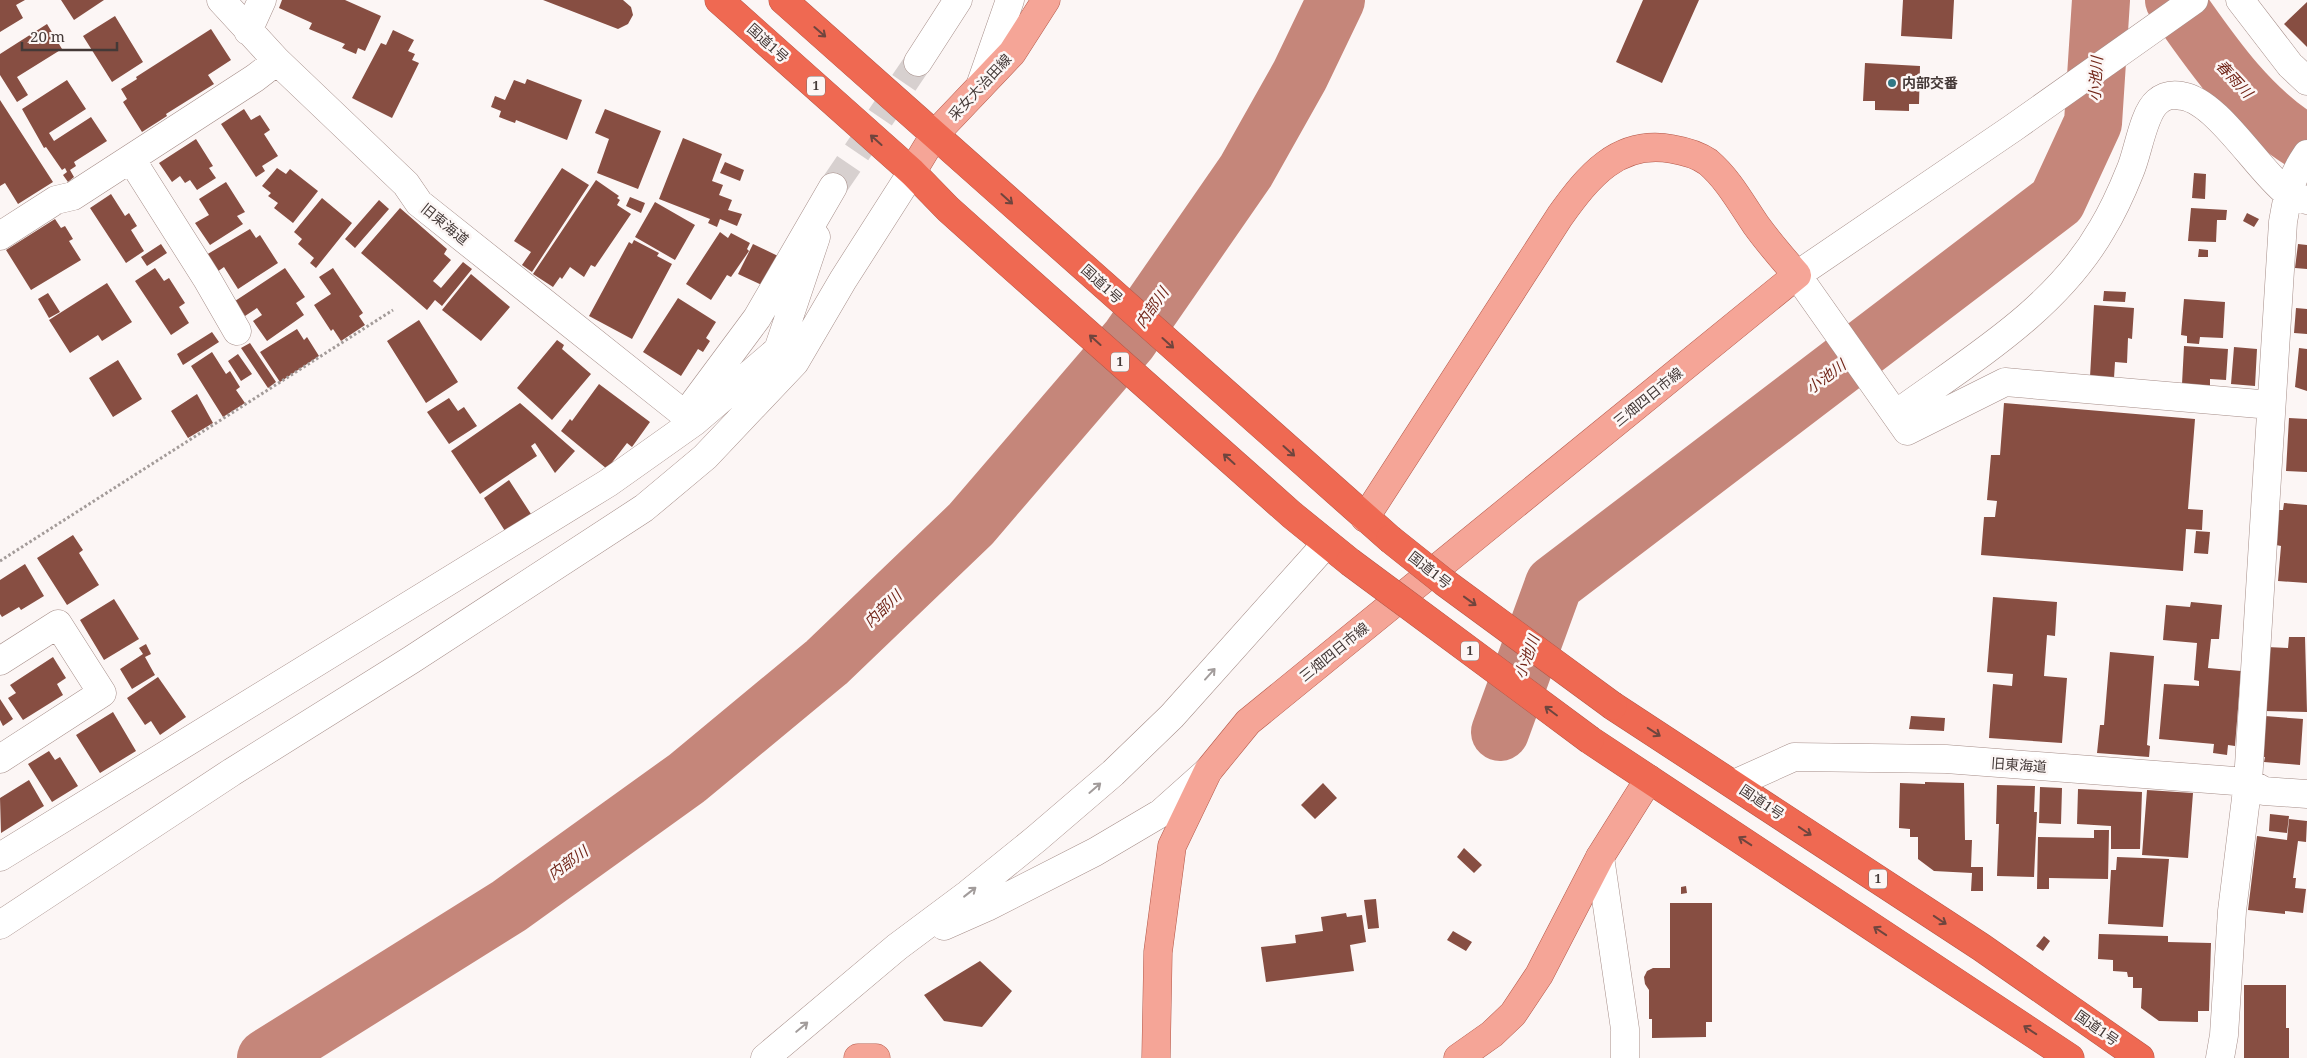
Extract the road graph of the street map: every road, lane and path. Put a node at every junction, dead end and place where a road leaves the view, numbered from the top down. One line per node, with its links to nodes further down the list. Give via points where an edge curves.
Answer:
1 (220, 0): 10 (street, 旧東海道)
2 (262, 0): 10 (street)
3 (719, 0): 17 (highway, 国道1号 / 1, one-way to 3)
4 (783, 0): 15 (highway, 国道1号 / 1, one-way to 15)
5 (958, 0): 12 (street)
6 (1010, 0): 14 (street)
7 (1046, 0): 14 (main road, 采女大治田線, via 1012,54)
8 (2194, 0): 20 (street)
9 (2240, 0): 13 (street, via 2290,65)
10 (248, 31): 11 (street, 旧東海道)
11 (276, 61): 16 (street); 26 (street, 旧東海道, via 406,184 419,203)
12 (918, 62)
13 (2307, 81)
14 (980, 86): 15 (main road, 采女大治田線)
15 (935, 134): 17 (main road, 采女大治田線); 27 (highway, 国道1号 / 1, one-way to 27)
16 (131, 159): 19 (street, via 73,196 56,200); 22 (street)
17 (912, 172): 23 (street, via 843,280); 28 (highway, 国道1号 / 1, one-way to 17, via 948,209)
18 (2299, 180): 24 (street, via 2283,222); 25 (street, via 2199,102 2169,94 2156,102 2131,170 2084,258 2033,313)
19 (0, 236)
20 (1797, 276): 25 (street); 27 (main road, via 1729,184 1706,161 1657,146 1633,150 1614,158 1586,180 1560,216); 32 (main road, 三畑四日市線, via 1248,722)
21 (393, 310): 29 (path)
22 (237, 331)
23 (787, 356): 26 (street); 26 (street, via 833,186 757,318); 39 (street, via 705,458 644,508 412,660 232,772)
24 (2271, 405): 25 (street, via 2004,382 1907,431); 34 (street)
25 (1895, 411)
26 (690, 418): 37 (street, via 608,483)
27 (1365, 518): 35 (highway, 国道1号 / 1, one-way to 35, bridge, via 1444,582 1613,706)
28 (1326, 544): 33 (highway, 国道1号 / 1, one-way to 28, bridge, via 1590,740); 42 (street, one-way to 28, via 1036,840 1113,773 1172,716)
29 (0, 561)
30 (0, 661): 31 (street, via 58,624 102,693)
31 (0, 759)
32 (1208, 771): 42 (street, via 1161,813 1095,852 987,907); 46 (main road, 三畑四日市線, via 1172,846 1158,952)
33 (1649, 779): 38 (main road); 49 (highway, 国道1号 / 1, one-way to 33)
34 (2248, 782): 35 (street, 旧東海道, via 1946,759 1794,757); 36 (street, 旧東海道, via 2264,791); 51 (street, via 2232,912)
35 (1734, 784): 50 (highway, 国道1号 / 1, one-way to 50, via 1980,947)
36 (2307, 794)
37 (0, 857)
38 (1600, 857): 47 (main road, via 1539,975 1513,1014); 48 (street, via 1625,1029)
39 (79, 875): 40 (street); 41 (street)
40 (0, 908)
41 (0, 926)
42 (897, 947): 43 (street, one-way to 42)
43 (765, 1058)
44 (858, 1058): 45 (main road)
45 (876, 1058)
46 (1156, 1058)
47 (1458, 1058)
48 (1625, 1058)
49 (2070, 1058)
50 (2140, 1058)
51 (2220, 1058)

